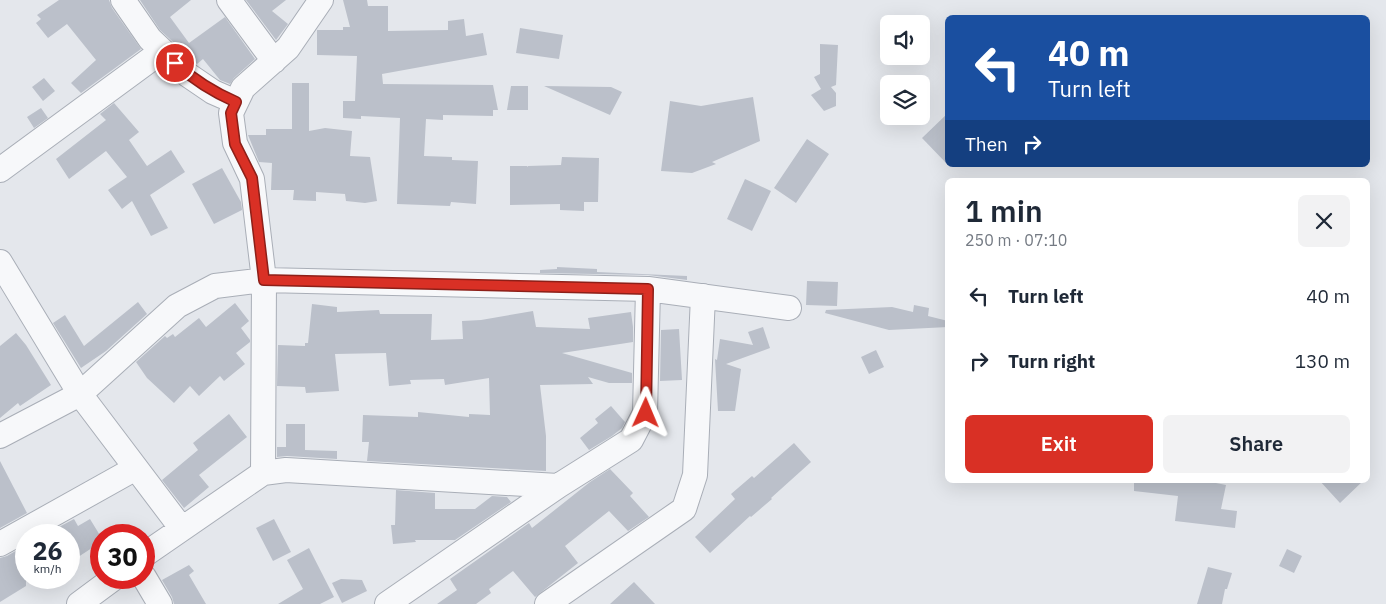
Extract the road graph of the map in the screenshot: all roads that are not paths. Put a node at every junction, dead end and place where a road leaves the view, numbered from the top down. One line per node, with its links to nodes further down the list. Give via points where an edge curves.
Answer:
1 (123, 0): 4 (street)
2 (229, 0): 5 (street)
3 (321, 0): 5 (street, via 288,48)
4 (162, 51): 6 (street, via 200,84); 7 (street)
5 (274, 61): 6 (street, via 243,88)
6 (236, 102): 9 (street, via 231,113 235,144 252,178)
7 (0, 170)
8 (0, 262): 13 (street)
9 (264, 280): 10 (street); 13 (street, via 215,286 177,306); 16 (street)
10 (648, 289): 11 (street); 17 (street, via 646,413 631,440)
11 (703, 296): 12 (street); 26 (street, via 695,475 684,509)
12 (789, 308)
13 (80, 394): 14 (street); 15 (street)
14 (0, 436)
15 (136, 468): 18 (street); 19 (street)
16 (263, 473): 17 (street, via 286,470); 18 (street)
17 (558, 486): 25 (street)
18 (182, 529): 20 (street)
19 (0, 544)
20 (155, 547)
21 (99, 589): 23 (street)
22 (151, 589): 24 (street)
23 (79, 604)
24 (160, 604)
25 (387, 604)
26 (546, 604)

